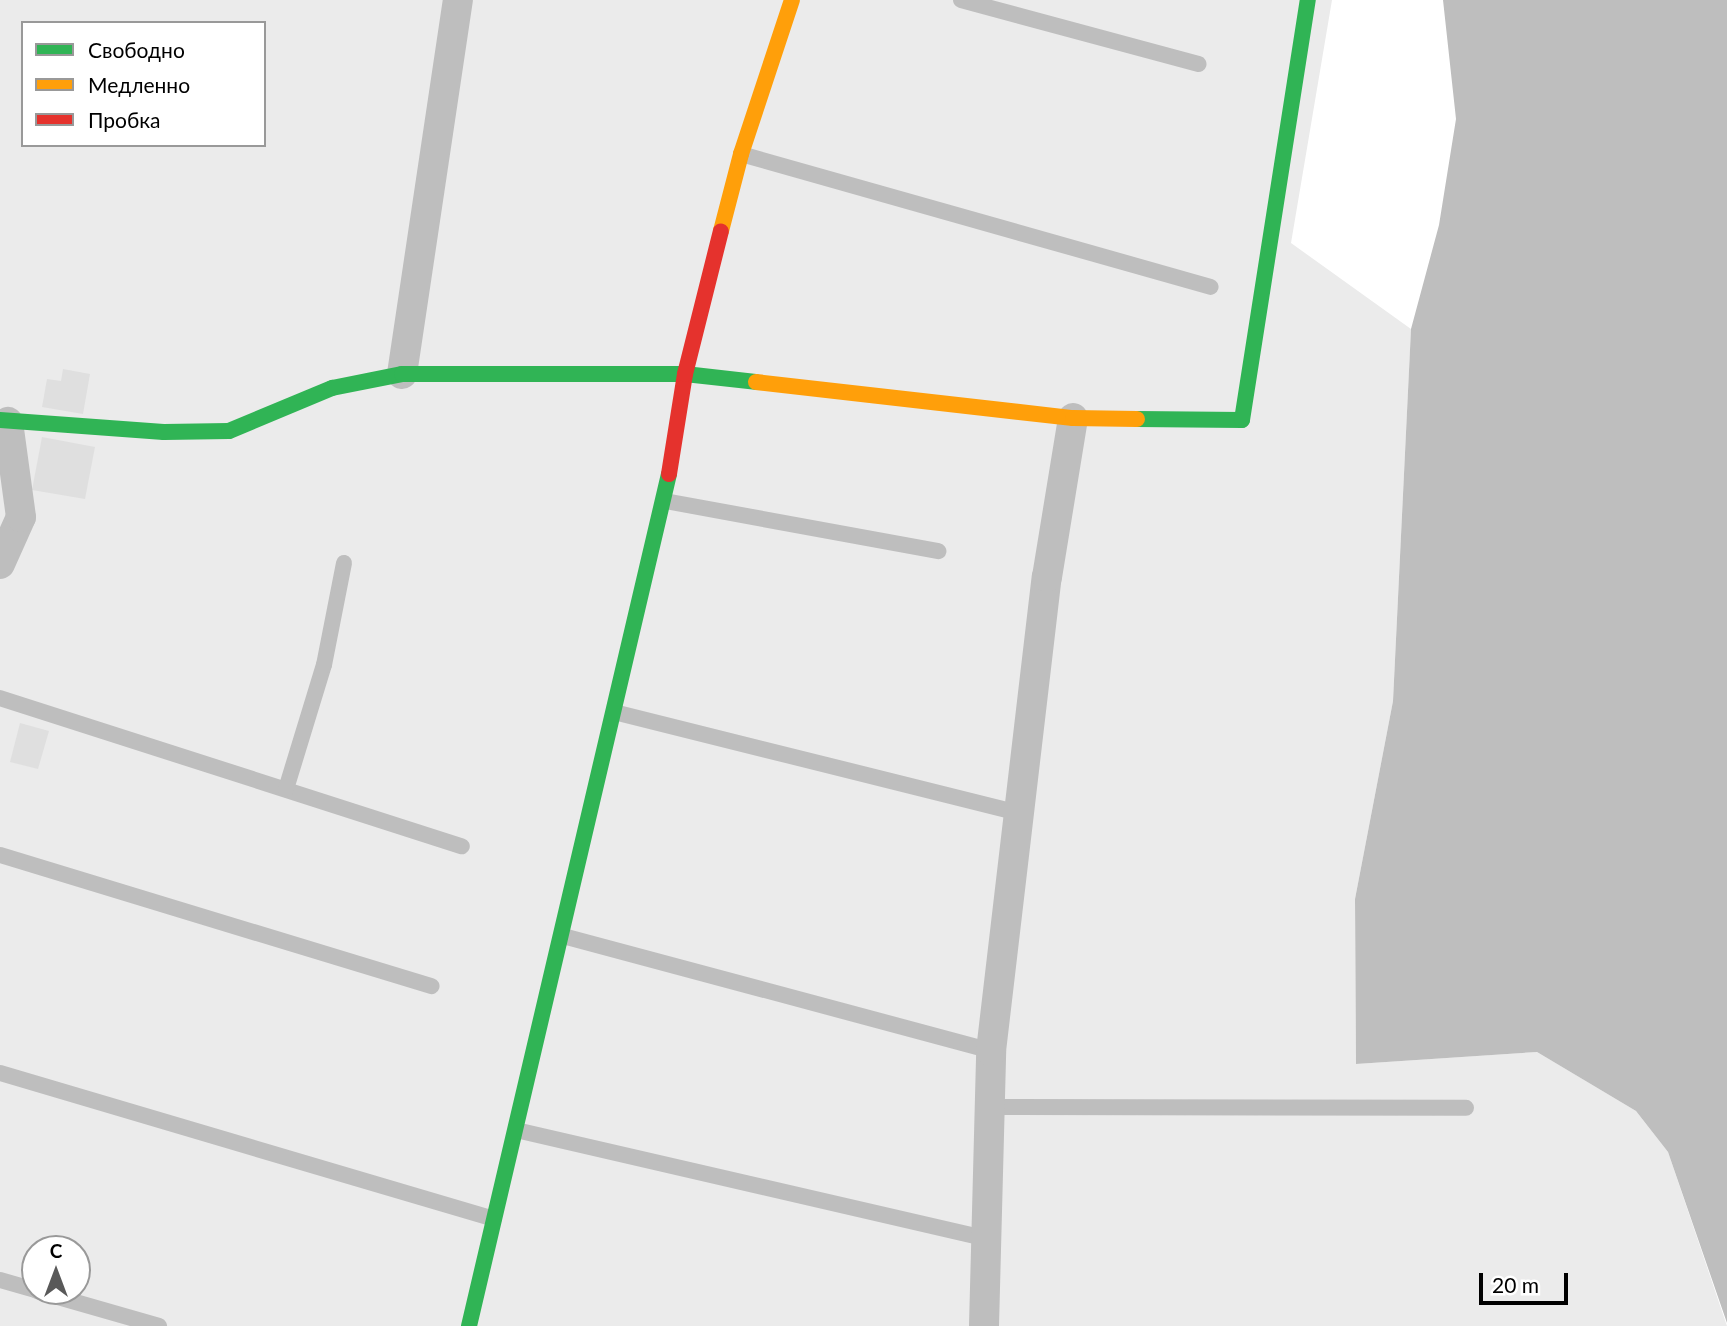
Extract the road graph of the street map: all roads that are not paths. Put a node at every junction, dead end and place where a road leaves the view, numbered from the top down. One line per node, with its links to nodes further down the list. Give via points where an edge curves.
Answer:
1 (458, 0): 8 (street)
2 (792, 0): 6 (street)
3 (961, 0): 5 (lane)
4 (1308, 0): 10 (street, via 1242,420)
5 (1199, 64)
6 (741, 154): 7 (lane); 9 (street)
7 (1211, 287)
8 (402, 374): 9 (street); 11 (street, via 332,388 229,431)
9 (685, 374): 10 (street); 12 (street)
10 (1073, 418): 19 (street, via 1047,577)
11 (4, 421): 15 (street, via 21,517)
12 (665, 501): 13 (lane); 17 (street)
13 (938, 551)
14 (344, 563): 18 (lane, via 324,665)
15 (0, 564)
16 (0, 698): 18 (lane)
17 (614, 712): 19 (lane); 22 (street)
18 (286, 789): 20 (lane)
19 (1018, 813): 24 (street)
20 (462, 846)
21 (0, 855): 23 (lane)
22 (563, 936): 24 (lane); 28 (street)
23 (432, 986)
24 (991, 1051): 26 (street)
25 (0, 1073): 29 (lane)
26 (989, 1107): 27 (lane); 30 (street)
27 (1466, 1108)
28 (516, 1130): 29 (street); 30 (lane)
29 (494, 1219): 35 (street)
30 (987, 1238): 36 (street)
31 (0, 1280): 32 (lane)
32 (21, 1286)
33 (85, 1305): 34 (lane)
34 (159, 1326)
35 (469, 1326)
36 (984, 1326)

